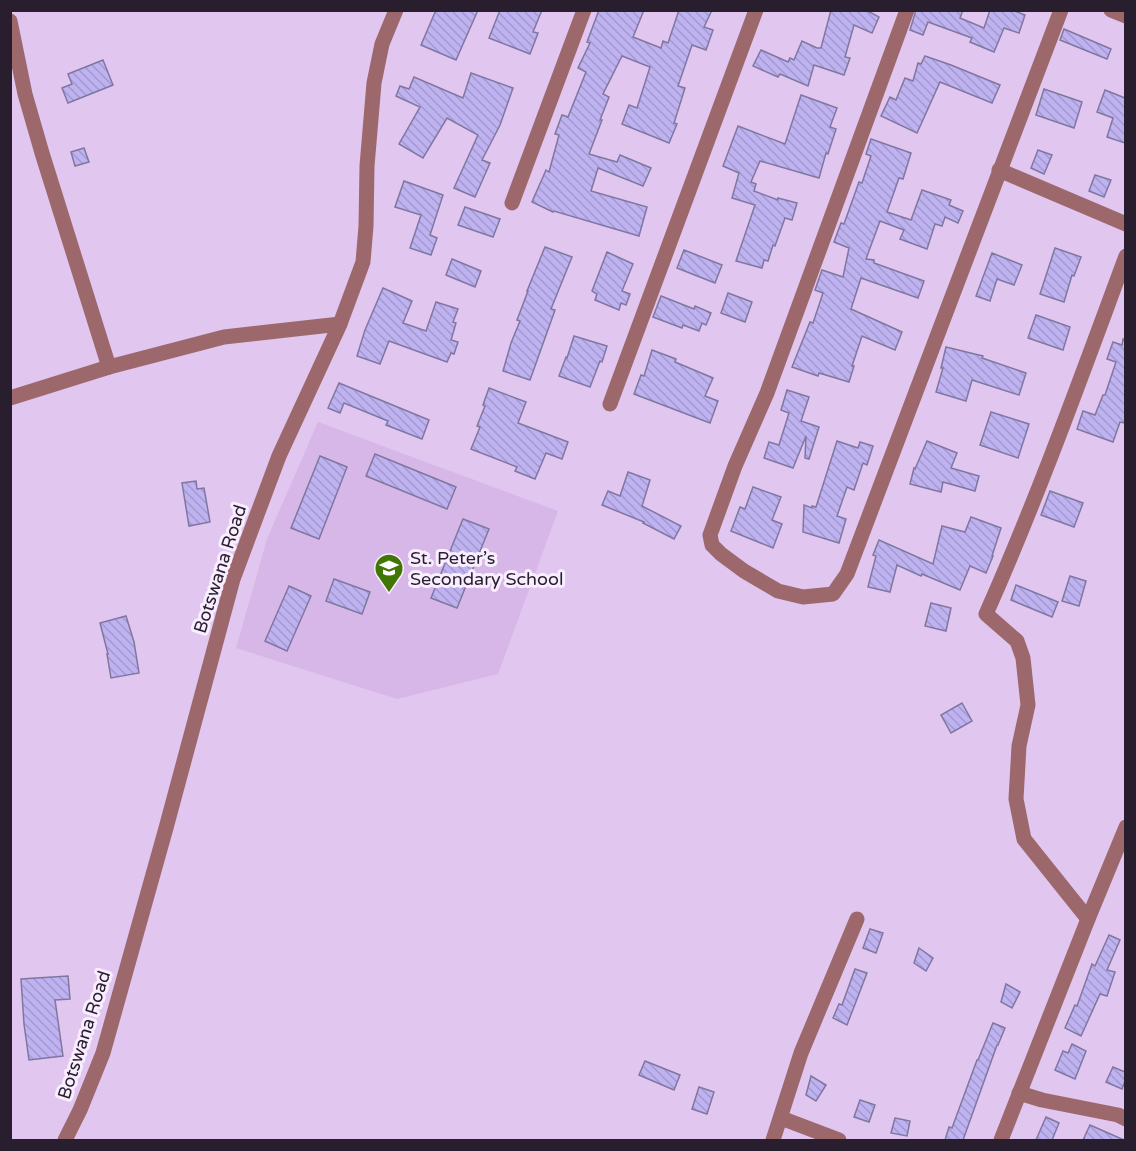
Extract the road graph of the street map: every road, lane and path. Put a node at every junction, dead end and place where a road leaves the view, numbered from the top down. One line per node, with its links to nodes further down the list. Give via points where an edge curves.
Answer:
1 (396, 10): 13 (street, Botswana Road, via 382,44 374,82 363,262)
2 (584, 10): 10 (street)
3 (756, 10): 16 (street)
4 (906, 10): 9 (street, via 767,393 710,535 712,545 721,554 778,591 803,597 832,594 847,574)
5 (1061, 10): 9 (street)
6 (1111, 10): 7 (street)
7 (1125, 16)
8 (10, 21): 14 (street, via 28,104)
9 (999, 170): 11 (street)
10 (512, 203)
11 (1125, 224)
12 (1125, 256): 19 (street, via 1052,455 986,614 1017,641 1023,658 1028,705 1019,746 1016,799 1024,839)
13 (340, 324): 14 (street, via 224,336); 23 (street, Botswana Road, via 279,456 233,579 103,1053)
14 (109, 367): 15 (street)
15 (10, 398)
16 (610, 404)
17 (1125, 827): 19 (street)
18 (857, 919): 21 (street, via 801,1053)
19 (1088, 919): 20 (street)
20 (1019, 1093): 22 (street); 26 (street)
21 (781, 1118): 24 (street); 25 (street)
22 (1125, 1119)
23 (65, 1140)
24 (772, 1140)
25 (838, 1140)
26 (1001, 1140)

